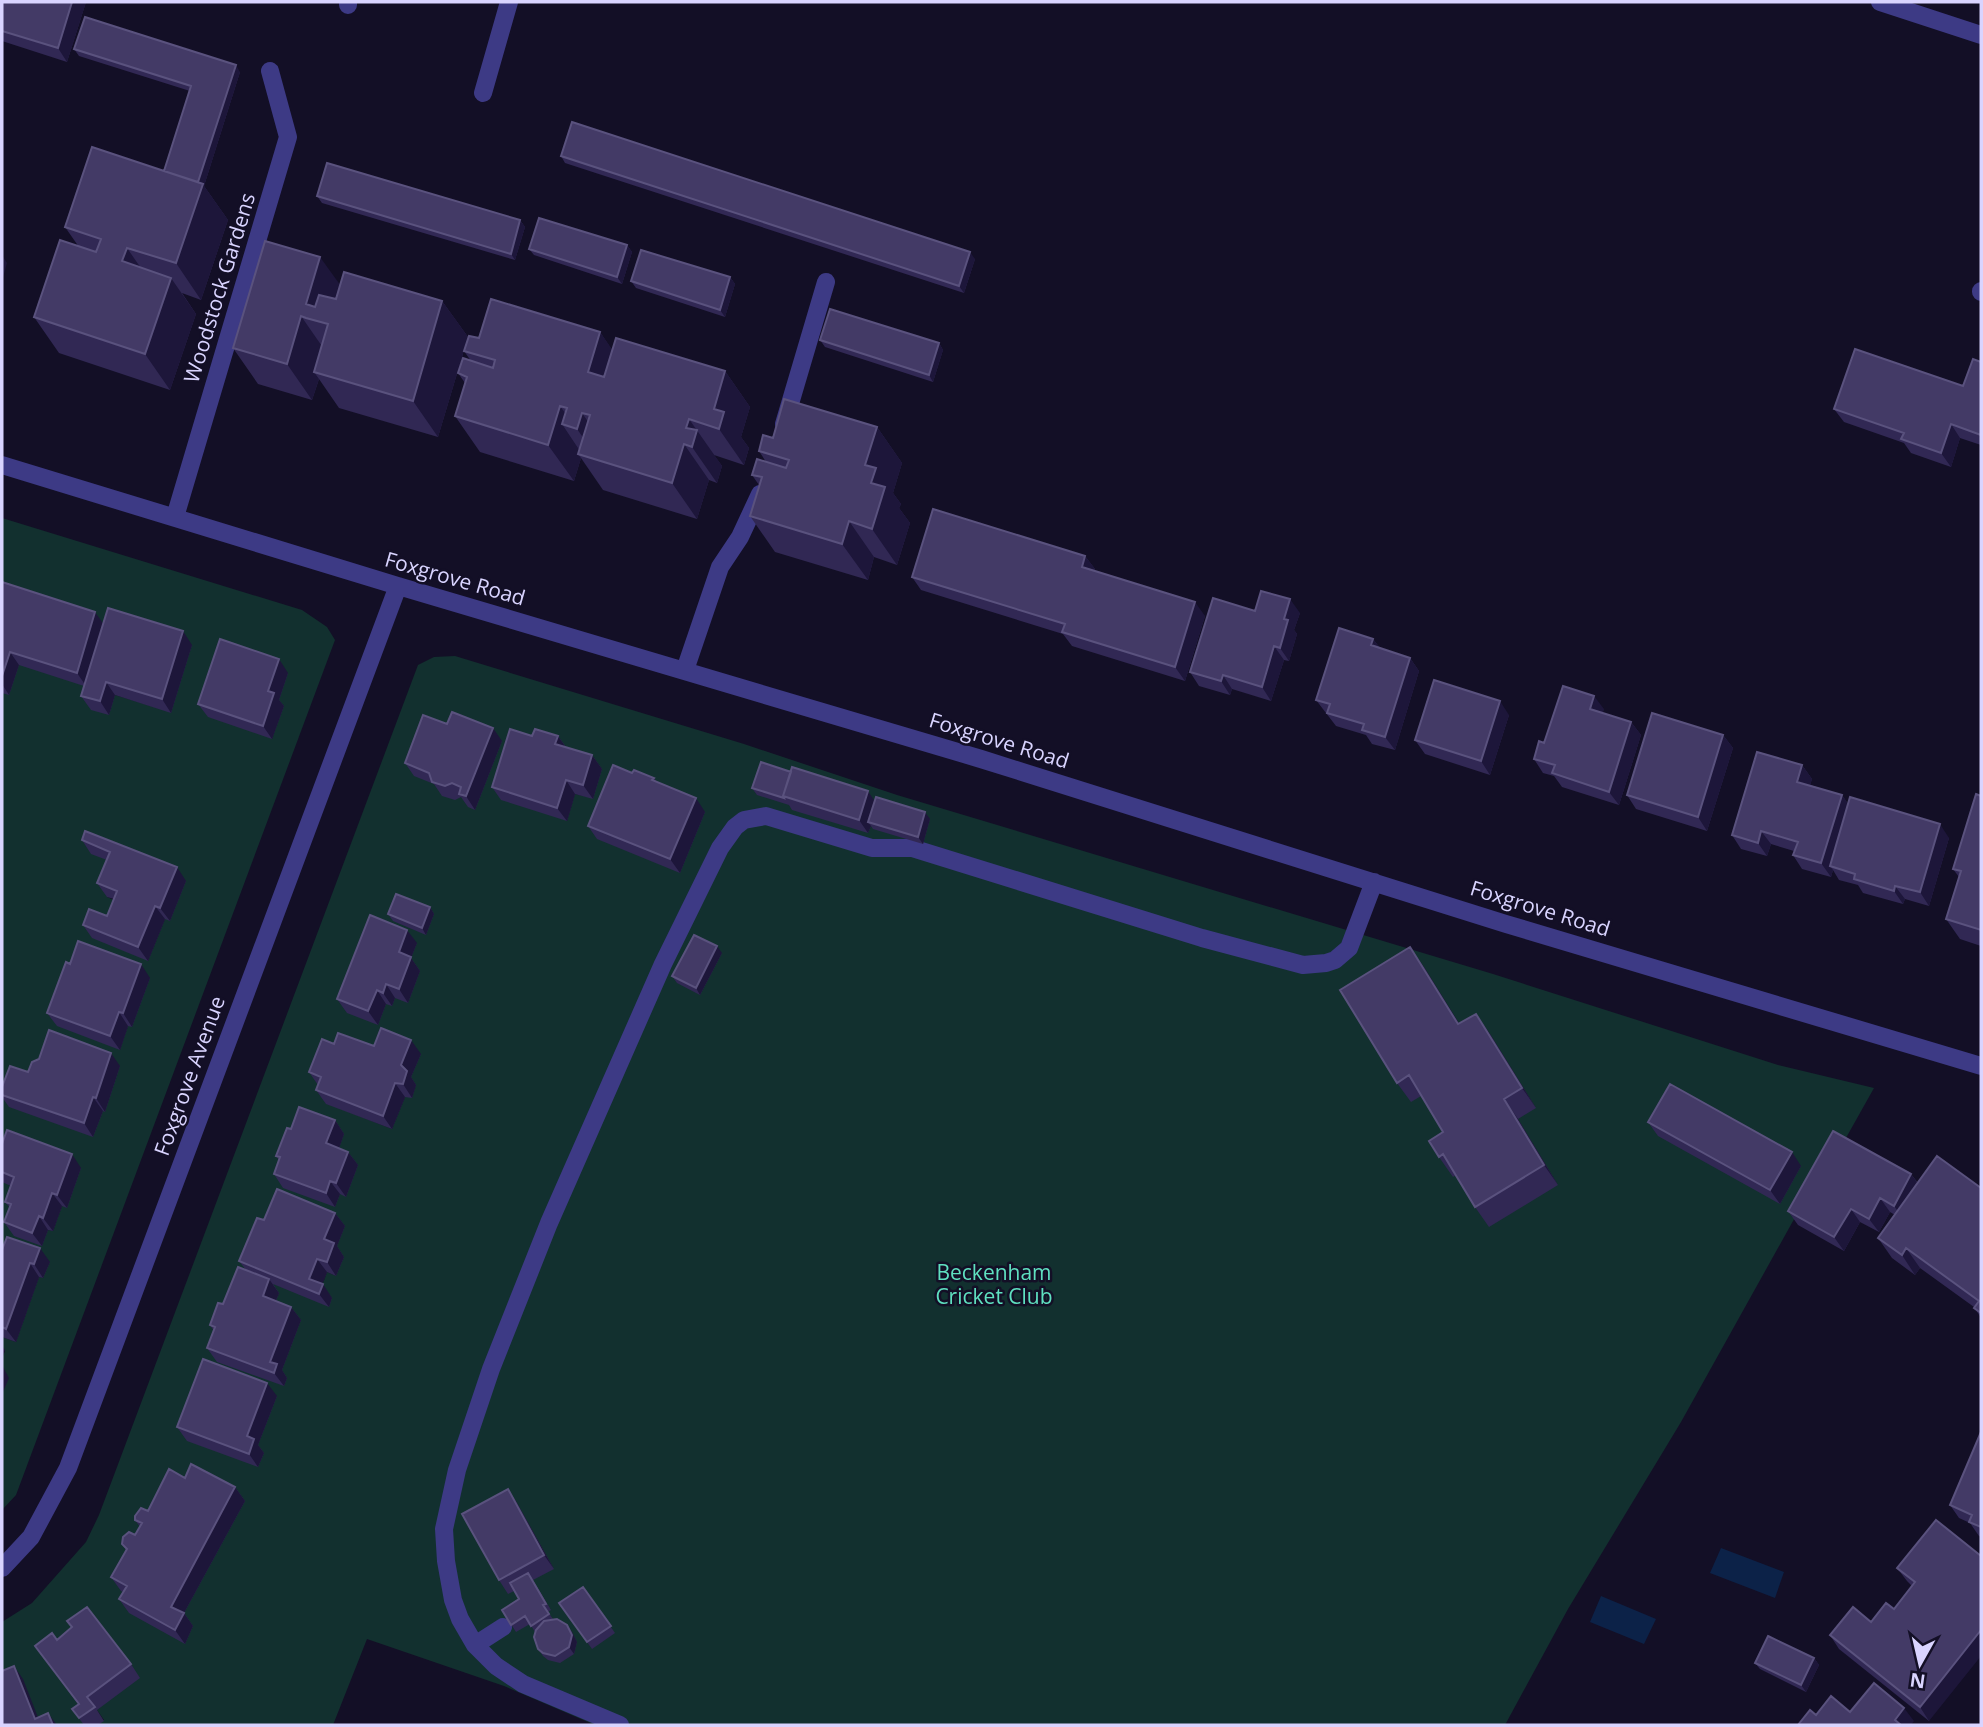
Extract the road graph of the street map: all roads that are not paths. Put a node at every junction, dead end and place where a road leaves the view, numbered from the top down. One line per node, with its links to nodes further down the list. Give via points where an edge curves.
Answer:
1 (509, 2): 5 (street)
2 (1881, 2): 3 (street)
3 (1981, 35)
4 (270, 71): 10 (street, Woodstock Gardens, via 288,138)
5 (483, 93)
6 (826, 282): 7 (street)
7 (780, 439)
8 (2, 465): 10 (street, Foxgrove Road)
9 (768, 476): 12 (street, via 740,537 720,567)
10 (175, 517): 11 (street, Foxgrove Road)
11 (398, 586): 12 (street, Foxgrove Road); 15 (street, Foxgrove Avenue, via 68,1468 31,1537)
12 (685, 670): 13 (street, Foxgrove Road)
13 (1374, 882): 14 (street, Foxgrove Road); 17 (street, via 1349,948 1335,960 1303,965 912,848 872,848 766,816 744,820 735,827 720,848 663,964 555,1211 491,1369 457,1470 444,1529 446,1561 453,1600)
14 (1981, 1066)
15 (2, 1568)
16 (503, 1627): 17 (street)
17 (475, 1644): 18 (street, via 523,1684)
18 (620, 1725)

